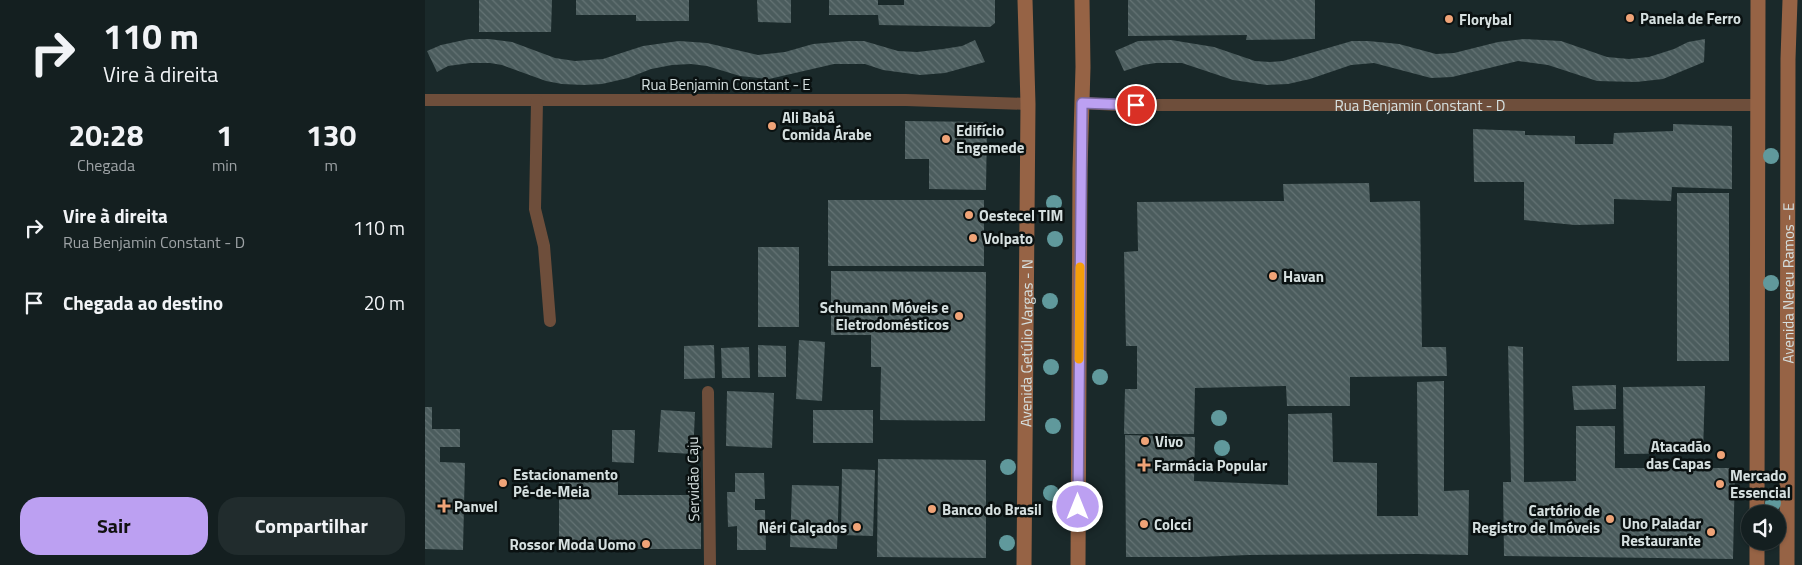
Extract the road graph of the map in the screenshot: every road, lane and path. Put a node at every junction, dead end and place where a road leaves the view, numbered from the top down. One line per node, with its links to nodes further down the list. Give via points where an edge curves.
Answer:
1 (1025, 0): 10 (street, Avenida Getúlio Vargas - N)
2 (1082, 0): 9 (street)
3 (1758, 0): 11 (street, Avenida Nereu Ramos - E)
4 (1790, 0): 5 (street, Avenida Nereu Ramos - E)
5 (1795, 59): 6 (street, Avenida Nereu Ramos - E)
6 (1795, 98): 20 (street, Avenida Nereu Ramos - E)
7 (425, 100): 8 (lane, Rua Benjamin Constant - E)
8 (537, 101): 10 (lane, Rua Benjamin Constant - E, via 906,100); 12 (lane, via 535,208 544,246)
9 (1082, 103): 11 (lane, Rua Benjamin Constant - D); 18 (street)
10 (1028, 104): 17 (street, Avenida Getúlio Vargas - N)
11 (1757, 106): 14 (street, Avenida Nereu Ramos - E)
12 (551, 321)
13 (708, 392): 16 (lane, Servidão Caju)
14 (1757, 505)
15 (1757, 550): 19 (street)
16 (710, 565)
17 (1024, 565)
18 (1078, 565)
19 (1757, 565)
20 (1787, 565)

